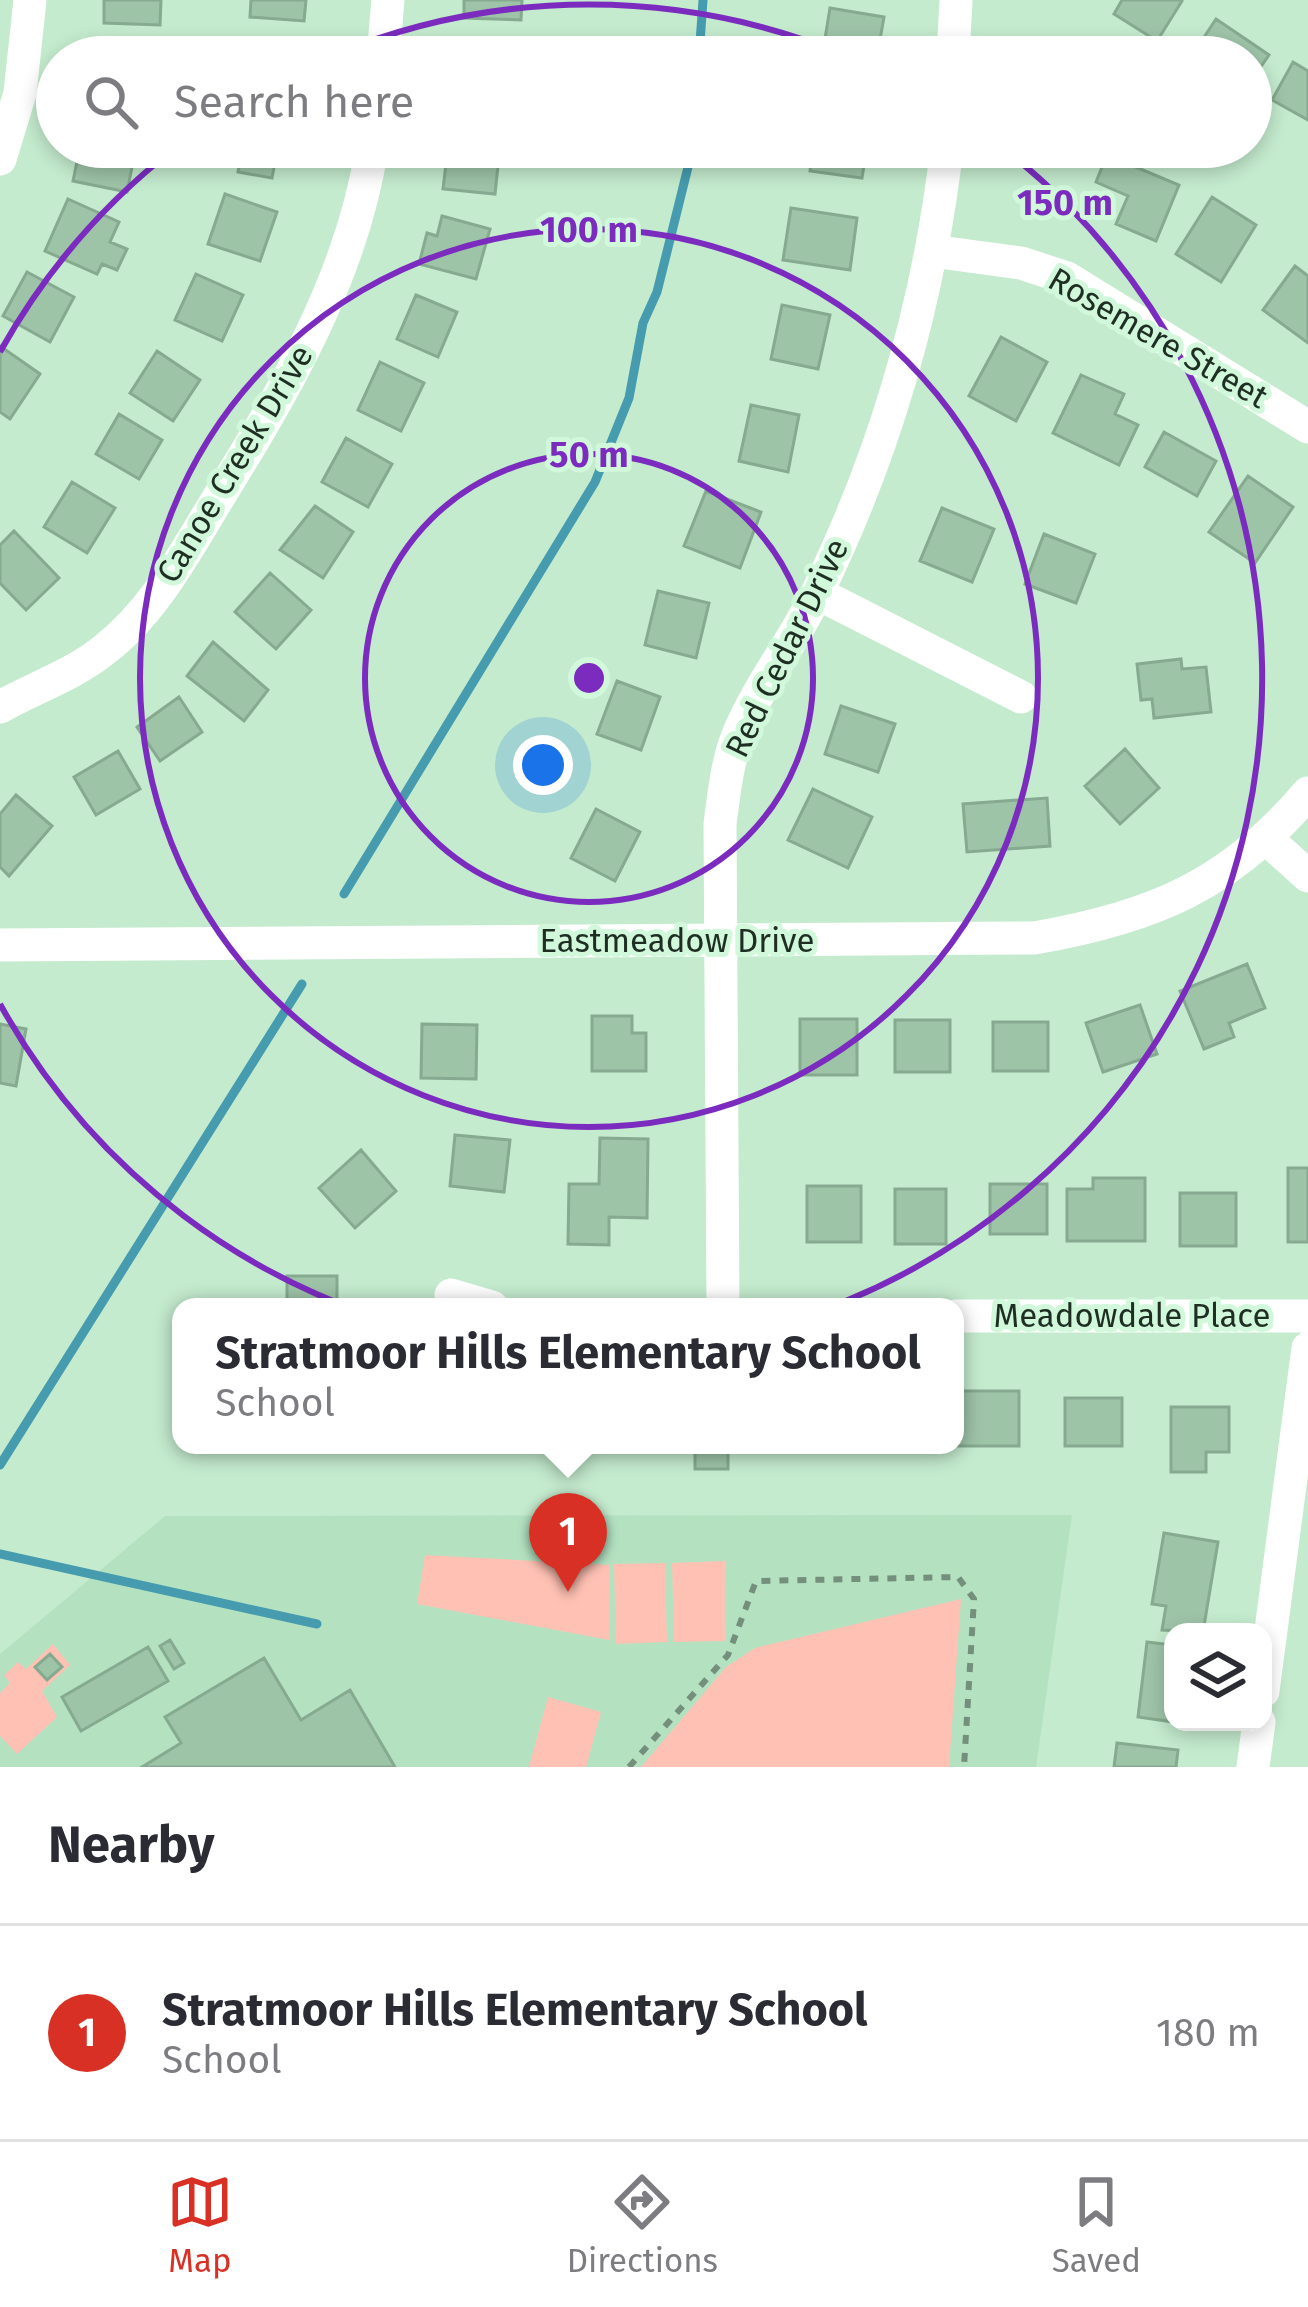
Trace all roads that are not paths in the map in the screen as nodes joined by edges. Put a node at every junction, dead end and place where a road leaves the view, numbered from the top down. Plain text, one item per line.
1 (30, 0) edge
2 (388, 0) edge
3 (956, 0) edge
4 (384, 36) edge
5 (954, 36) edge
6 (0, 159) edge
7 (367, 168) edge
8 (944, 168) edge
9 (932, 251) junction
10 (1308, 427) edge
11 (817, 593) junction
12 (1021, 697) dead end
13 (0, 707) edge
14 (1308, 793) edge
15 (1268, 841) junction
16 (1308, 876) edge
17 (722, 942) junction
18 (0, 945) edge
19 (451, 1295) dead end
20 (461, 1298) edge
21 (723, 1298) edge
22 (964, 1316) edge
23 (1308, 1316) edge
24 (1308, 1348) edge
25 (1272, 1623) edge
26 (1258, 1731) edge
27 (1253, 1767) edge

1 - 6 street
2 - 4 street
3 - 5 street
7 - 13 street, Canoe Creek Drive
8 - 9 street, Red Cedar Drive
9 - 10 street, Rosemere Street
9 - 11 street, Red Cedar Drive
11 - 12 street
11 - 17 street, Red Cedar Drive
14 - 15 street, Eastmeadow Drive
15 - 16 street
15 - 17 street, Eastmeadow Drive
17 - 18 street, Eastmeadow Drive
17 - 21 street, Red Cedar Drive
19 - 20 street
22 - 23 street, Meadowdale Place
24 - 25 street
26 - 27 street

